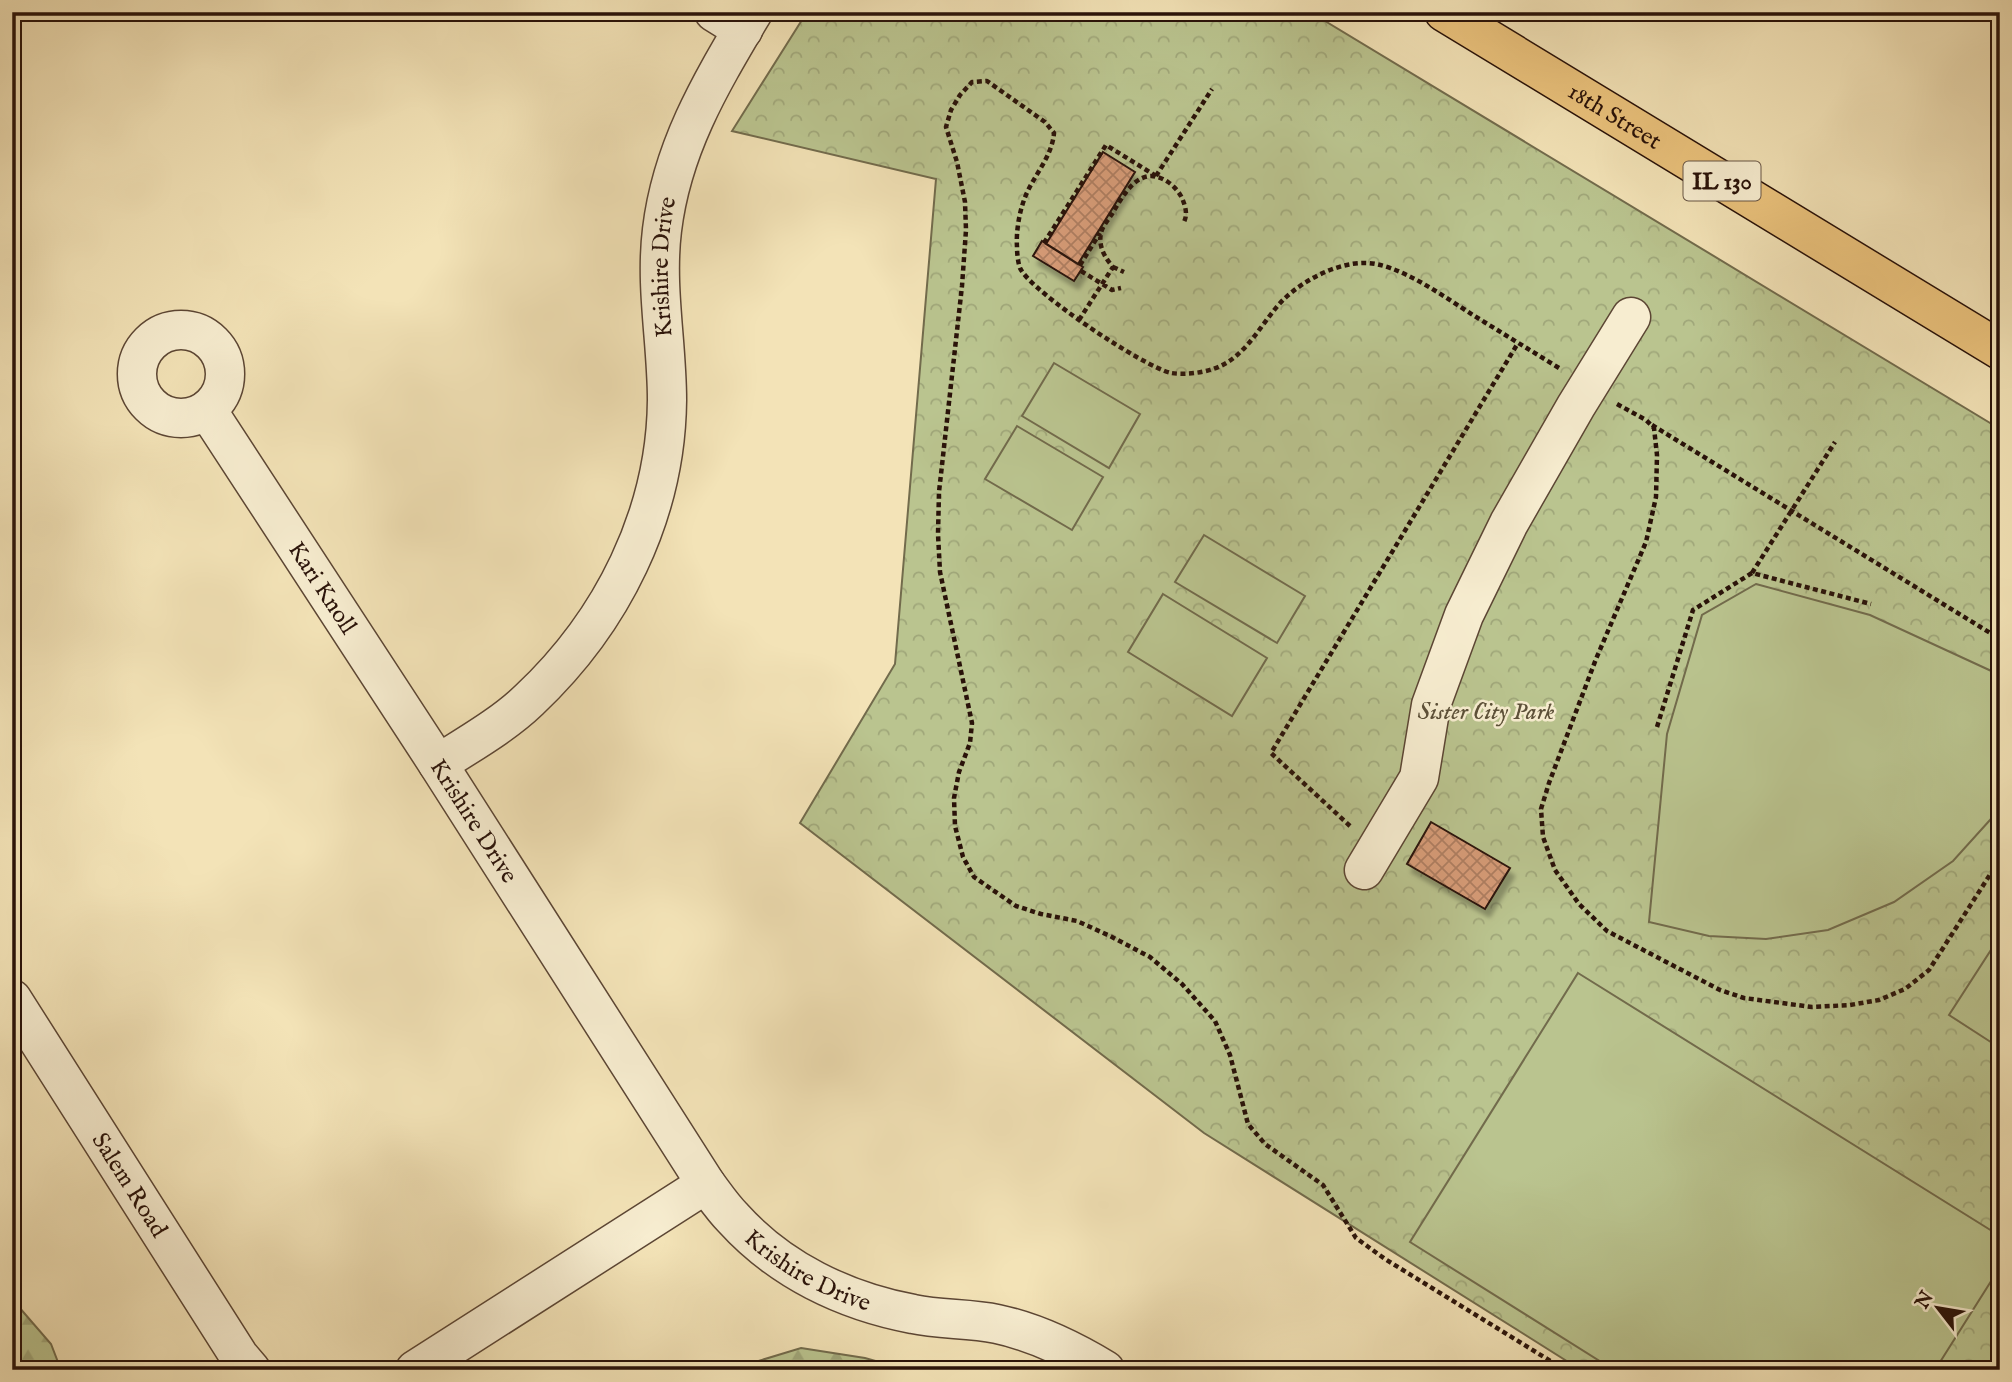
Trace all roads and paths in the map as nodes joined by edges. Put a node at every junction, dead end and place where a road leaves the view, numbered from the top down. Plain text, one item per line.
1 (1444, 12) edge
2 (737, 18) edge
3 (1212, 89) dead end
4 (1156, 176) junction
5 (1183, 224) dead end
6 (1101, 232) junction
7 (1044, 243) dead end
8 (1113, 267) junction
9 (1124, 272) dead end
10 (1102, 284) junction
11 (1121, 288) dead end
12 (1631, 317) dead end
13 (1079, 320) junction
14 (1518, 343) junction
15 (2000, 350) edge
16 (1588, 386) junction
17 (207, 410) dead end
18 (1646, 421) junction
19 (1835, 442) dead end
20 (1791, 511) junction
21 (1752, 573) junction
22 (1871, 604) dead end
23 (2000, 639) edge
24 (1657, 727) dead end
25 (439, 764) junction
26 (2000, 859) edge
27 (1370, 860) joint
28 (12, 999) edge
29 (706, 1184) junction
30 (251, 1370) edge
31 (415, 1370) edge
32 (1105, 1370) edge
33 (1565, 1370) edge

1 - 15 main road, 18th Street / IL 130
2 - 25 street, Krishire Drive
3 - 4 path
4 - 5 path
4 - 6 path
4 - 7 path
6 - 8 path
6 - 10 path
8 - 9 path
8 - 10 path
10 - 11 path
10 - 13 path
12 - 16 street
13 - 14 path
13 - 33 path
14 - 16 path
14 - 27 path
16 - 18 path
16 - 27 street
17 - 25 street, Kari Knoll
18 - 20 path
18 - 26 path
19 - 20 path
20 - 21 path
20 - 23 path
21 - 22 path
21 - 24 path
25 - 29 street, Krishire Drive
28 - 30 street, Salem Road
29 - 31 street
29 - 32 street, Krishire Drive

